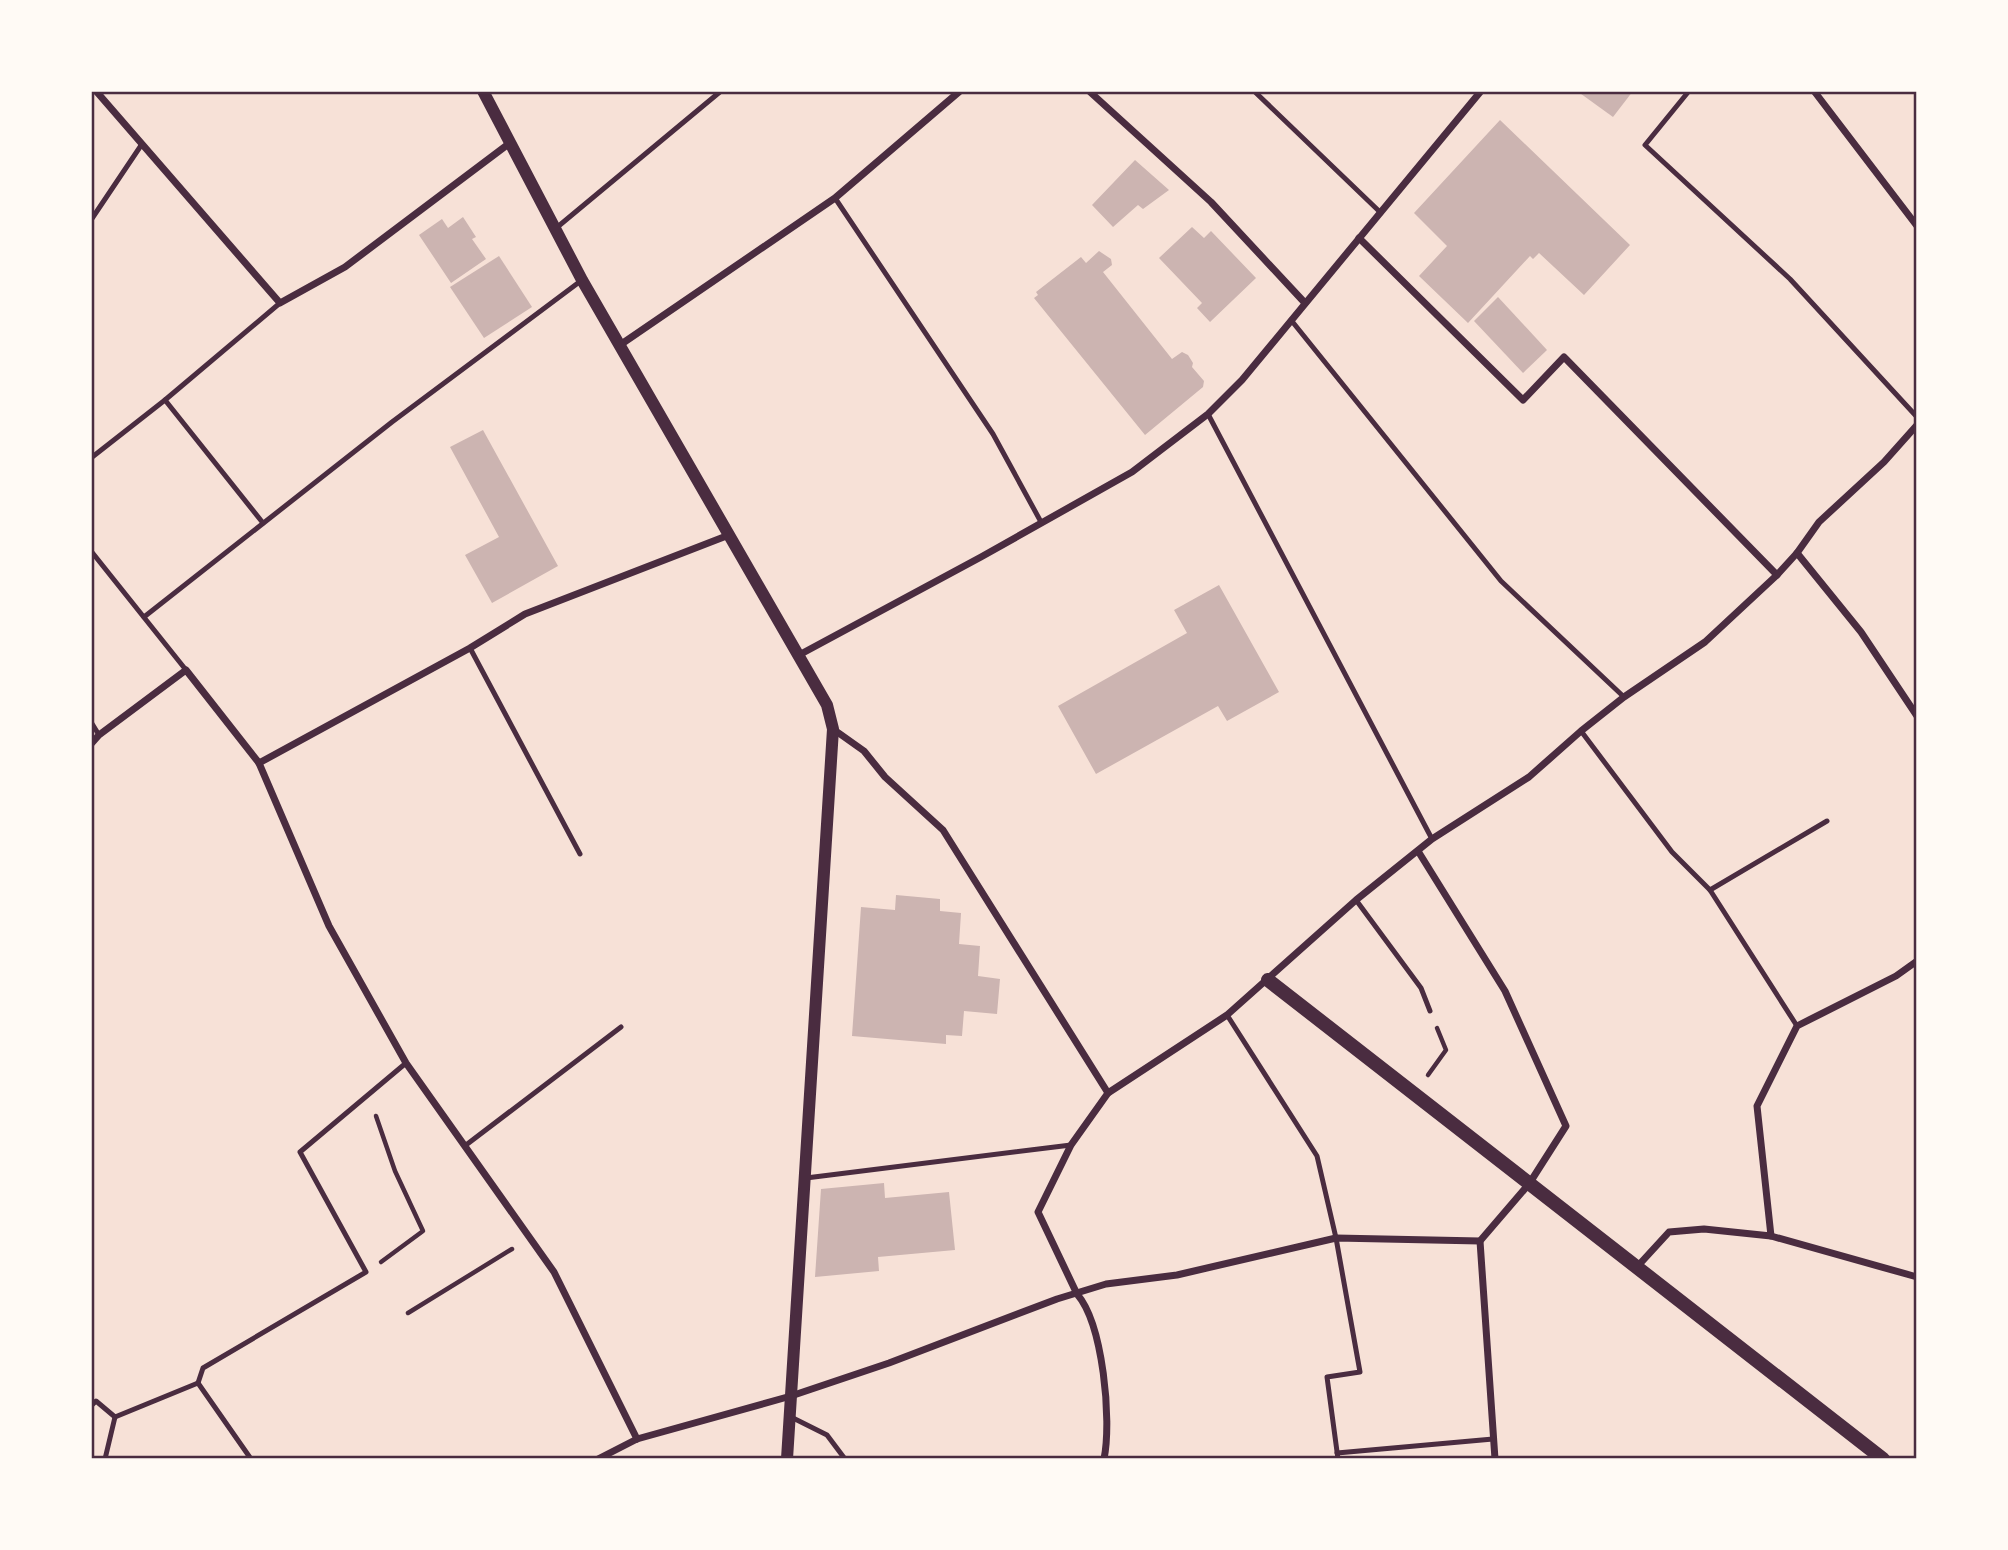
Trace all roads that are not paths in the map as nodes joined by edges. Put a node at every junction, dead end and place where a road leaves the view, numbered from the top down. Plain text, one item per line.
1 (96, 91) edge
2 (483, 91) edge
3 (721, 91) edge
4 (960, 91) edge
5 (1089, 91) edge
6 (1254, 91) edge
7 (1481, 91) edge
8 (1689, 91) edge
9 (1814, 91) edge
10 (511, 142) junction
11 (142, 144) junction
12 (835, 198) junction
13 (1381, 213) junction
14 (91, 220) edge
15 (1917, 226) edge
16 (555, 229) junction
17 (1359, 238) junction
18 (582, 280) junction
19 (280, 303) junction
20 (1305, 303) junction
21 (1291, 320) junction
22 (620, 345) junction
23 (165, 400) junction
24 (1208, 414) junction
25 (1917, 417) edge
26 (1917, 425) edge
27 (91, 458) edge
28 (1041, 522) junction
29 (263, 523) junction
30 (730, 534) junction
31 (91, 551) edge
32 (1797, 553) junction
33 (1777, 575) junction
34 (144, 617) junction
35 (470, 648) junction
36 (799, 655) junction
37 (186, 670) junction
38 (1624, 697) junction
39 (1917, 716) edge
40 (91, 722) edge
41 (833, 729) junction
42 (1581, 731) junction
43 (99, 735) junction
44 (91, 744) edge
45 (259, 763) junction
46 (1827, 821) dead end
47 (1432, 839) junction
48 (1418, 851) junction
49 (580, 854) dead end
50 (1710, 890) junction
51 (1356, 900) junction
52 (1917, 961) edge
53 (1268, 980) junction
54 (1430, 1011) road end
55 (1227, 1015) junction
56 (1797, 1026) junction
57 (621, 1027) dead end
58 (406, 1063) junction
59 (1108, 1093) junction
60 (466, 1145) junction
61 (1071, 1145) junction
62 (806, 1178) junction
63 (1529, 1184) junction
64 (1771, 1236) junction
65 (1336, 1238) junction
66 (1480, 1241) junction
67 (1636, 1268) junction
68 (1917, 1277) edge
69 (1077, 1294) junction
70 (198, 1382) junction
71 (791, 1396) junction
72 (93, 1401) edge
73 (789, 1416) junction
74 (115, 1417) junction
75 (637, 1439) junction
76 (1493, 1439) junction
77 (1337, 1456) edge
78 (105, 1459) edge
79 (251, 1459) edge
80 (598, 1459) edge
81 (787, 1459) edge
82 (845, 1459) edge
83 (1104, 1459) edge
84 (1495, 1459) edge
85 (1883, 1459) edge

1 - 11 street
2 - 10 street
3 - 16 lane
4 - 12 street
5 - 20 street
6 - 13 lane
7 - 13 street
8 - 25 lane
9 - 15 street
10 - 16 street
10 - 19 street
11 - 14 lane
11 - 19 street
12 - 22 street
12 - 28 lane
13 - 17 street
16 - 18 street
17 - 20 street
17 - 33 street
18 - 22 street
18 - 29 lane
19 - 23 lane
20 - 21 street
21 - 24 street
21 - 38 lane
22 - 30 street
23 - 27 lane
23 - 29 lane
24 - 28 street
24 - 47 lane
26 - 32 street
28 - 36 street
29 - 34 lane
30 - 35 street
30 - 36 street
31 - 34 lane
32 - 33 street
32 - 39 street
33 - 38 street
34 - 37 lane
35 - 45 street
35 - 49 lane
36 - 41 street
37 - 43 street
37 - 45 street
38 - 42 street
40 - 43 lane
41 - 59 street
41 - 62 street
42 - 47 street
42 - 50 lane
43 - 44 street
45 - 58 street
46 - 50 lane
47 - 48 street
48 - 51 street
48 - 63 street
50 - 56 lane
51 - 53 street
51 - 54 lane
52 - 56 street
53 - 55 street
53 - 63 main road
55 - 59 street
55 - 65 lane
56 - 64 street
57 - 60 lane
58 - 60 street
58 - 70 lane
59 - 61 street
60 - 75 street
61 - 62 lane
61 - 69 street
62 - 71 street
63 - 66 street
63 - 67 main road
64 - 67 street
64 - 68 street
65 - 66 street
65 - 69 street
65 - 77 lane
66 - 76 street
67 - 85 main road
69 - 71 street
69 - 83 street
70 - 74 lane
70 - 79 lane
71 - 73 street
71 - 75 street
72 - 74 lane
73 - 81 street
73 - 82 lane
74 - 78 lane
75 - 80 street
76 - 77 lane
76 - 84 street

